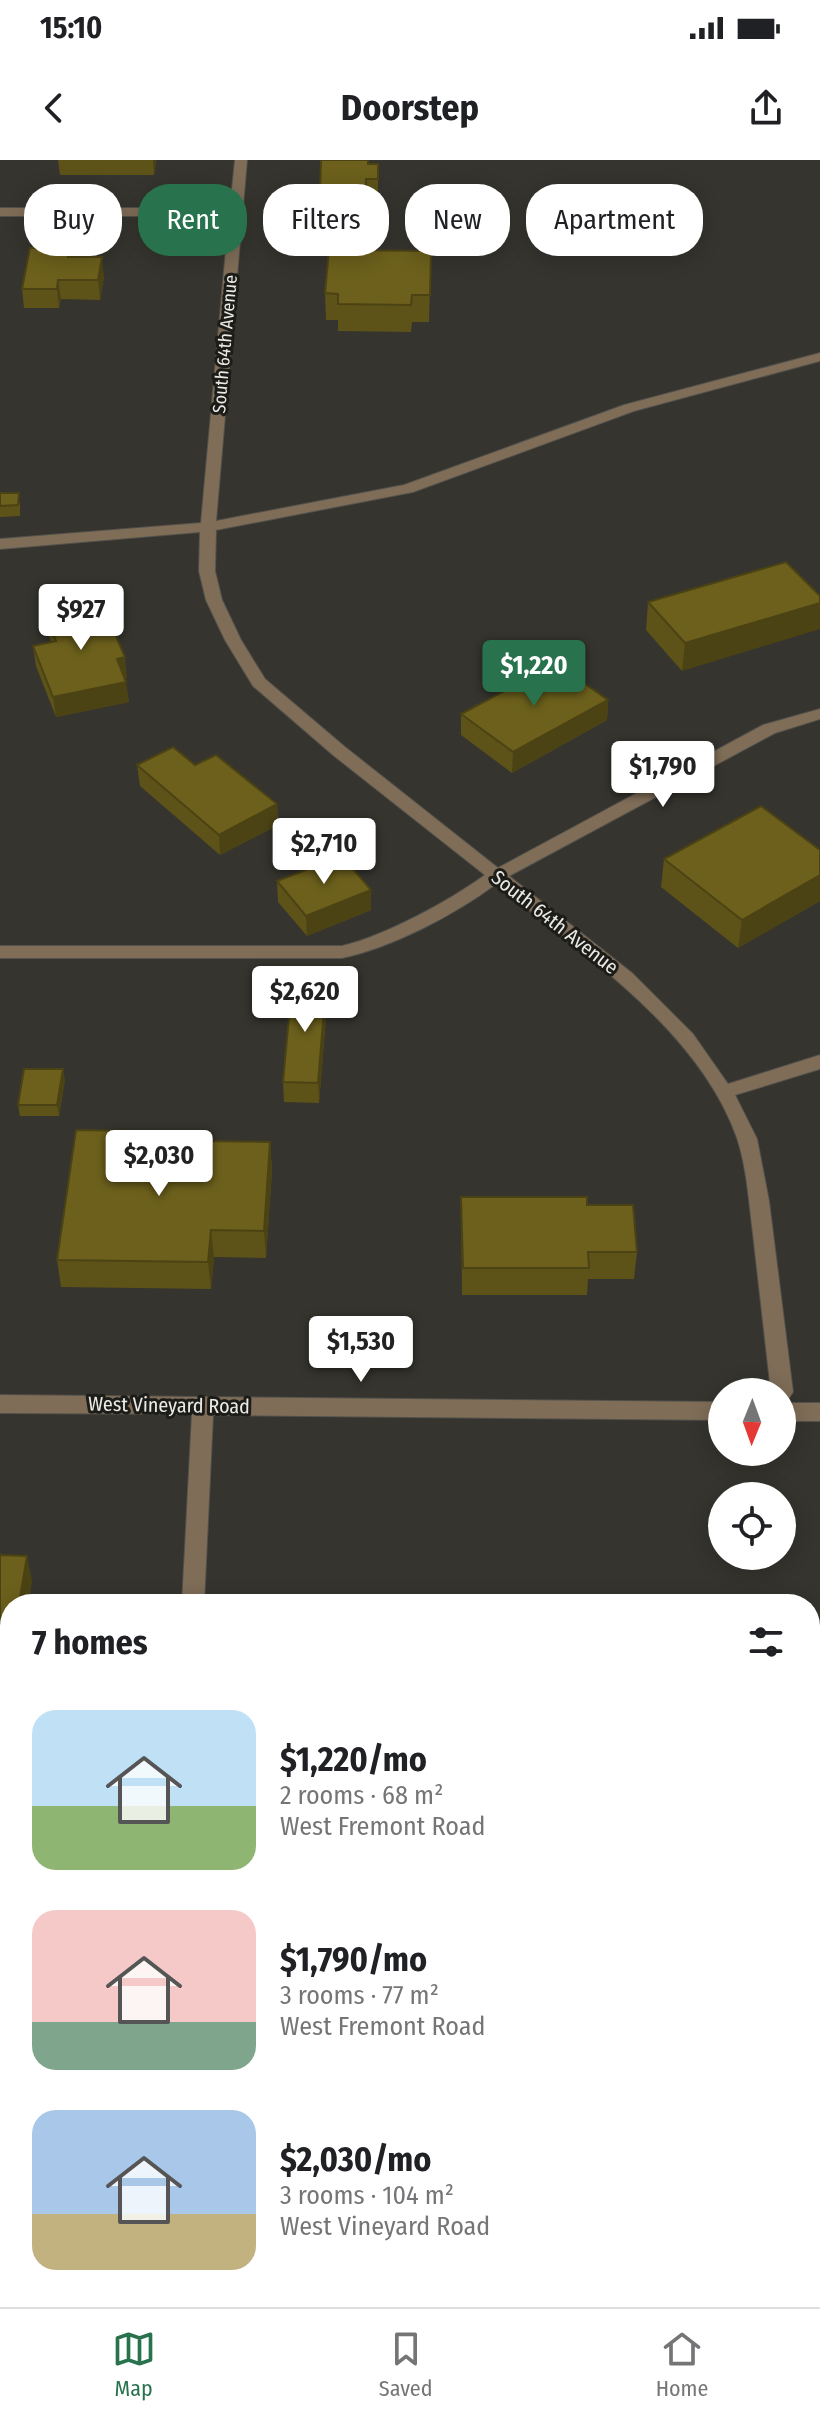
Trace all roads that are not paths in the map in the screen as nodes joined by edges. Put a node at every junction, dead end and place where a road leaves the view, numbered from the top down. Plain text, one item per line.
1 (241, 160) edge
2 (239, 184) edge
3 (0, 212) edge
4 (138, 212) edge
5 (233, 256) edge
6 (820, 357) edge
7 (208, 527) junction
8 (0, 544) edge
9 (820, 714) edge
10 (496, 876) junction
11 (0, 952) edge
12 (820, 1062) edge
13 (724, 1092) junction
14 (780, 1378) edge
15 (0, 1404) edge
16 (203, 1405) junction
17 (796, 1406) edge
18 (708, 1411) edge
19 (820, 1412) edge
20 (194, 1594) edge

1 - 2 street, South 64th Avenue
3 - 4 street
5 - 7 street, South 64th Avenue
6 - 7 street
7 - 8 street
7 - 10 street, South 64th Avenue
9 - 10 street
10 - 11 street
10 - 13 street, South 64th Avenue
12 - 13 street
13 - 14 street, South 64th Avenue
15 - 16 street, West Vineyard Road
16 - 18 street, West Vineyard Road
16 - 20 street
17 - 19 street

